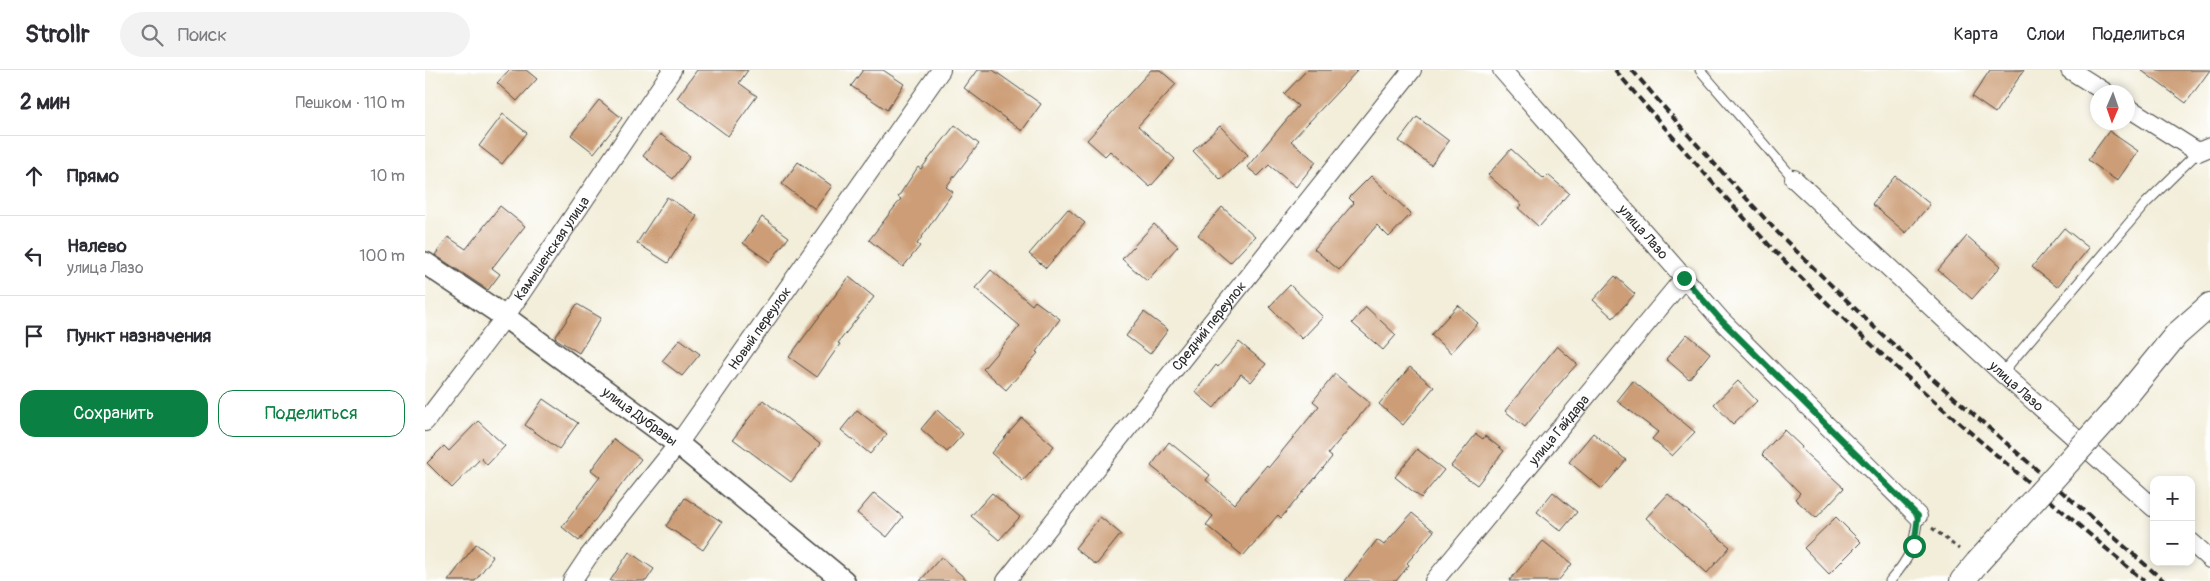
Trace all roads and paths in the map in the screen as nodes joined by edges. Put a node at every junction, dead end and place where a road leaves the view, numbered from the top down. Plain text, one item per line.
1 (672, 70) edge
2 (941, 70) edge
3 (1412, 70) edge
4 (1502, 70) edge
5 (1700, 70) edge
6 (2070, 70) edge
7 (2094, 85) edge
8 (2135, 111) edge
9 (2204, 149) edge
10 (1794, 179) joint
11 (425, 263) edge
12 (1684, 278) junction
13 (2210, 304) edge
14 (505, 317) junction
15 (2001, 373) junction
16 (425, 422) edge
17 (678, 444) junction
18 (2150, 504) edge
19 (1918, 516) junction
20 (1953, 546) dead end
21 (2195, 546) edge
22 (2210, 559) edge
23 (572, 581) edge
24 (844, 581) edge
25 (1006, 581) edge
26 (1434, 581) edge
27 (1890, 581) edge
28 (1962, 581) edge

1 - 14 street, Камышенская улица
2 - 17 street, Новый переулок
3 - 25 street, Средний переулок
4 - 12 street, улица Лазо
5 - 10 lane
6 - 7 street
8 - 9 street
9 - 15 lane
10 - 15 street, улица Лазо
11 - 14 street, улица Дубравы
12 - 19 street, улица Лазо
12 - 26 street, улица Гайдара
13 - 28 main road, bridge
14 - 16 street, Камышенская улица
14 - 17 street, улица Дубравы
15 - 18 street, улица Лазо
17 - 23 street, Новый переулок
17 - 24 street, улица Дубравы
19 - 20 path
19 - 27 lane
21 - 22 street

